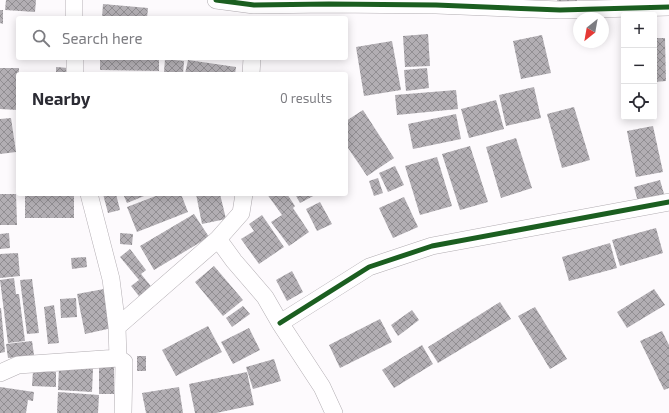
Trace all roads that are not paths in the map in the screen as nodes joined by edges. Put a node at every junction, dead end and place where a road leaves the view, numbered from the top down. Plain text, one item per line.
1 (74, 0) edge
2 (216, 0) edge
3 (669, 7) edge
4 (256, 12) edge
5 (74, 16) edge
6 (75, 60) edge
7 (252, 60) edge
8 (75, 72) edge
9 (251, 72) edge
10 (90, 196) edge
11 (244, 196) edge
12 (669, 202) edge
13 (218, 239) junction
14 (280, 323) junction
15 (117, 327) junction
16 (118, 358) junction
17 (0, 373) edge
18 (123, 413) edge
19 (334, 413) edge

1 - 5 street
2 - 4 street
3 - 4 street
6 - 8 street
7 - 9 street
10 - 15 street
11 - 13 street
12 - 14 street
13 - 14 street
13 - 15 street
14 - 19 street
15 - 16 street
16 - 17 street
16 - 18 street

